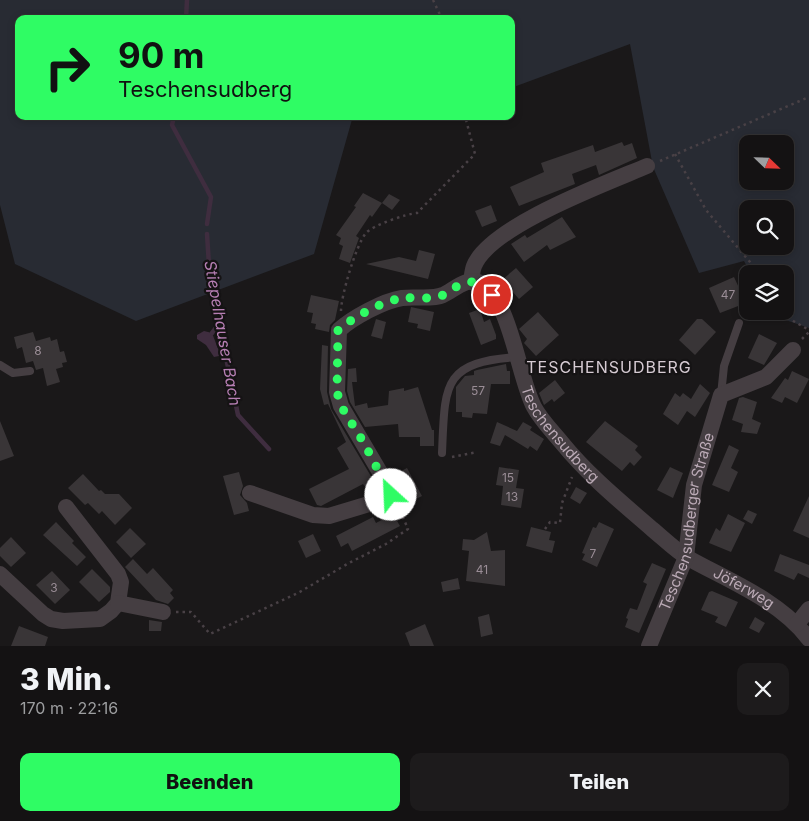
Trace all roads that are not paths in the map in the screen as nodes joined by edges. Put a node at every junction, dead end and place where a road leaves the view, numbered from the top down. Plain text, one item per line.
1 (648, 166) road end
2 (471, 282) junction
3 (739, 323) dead end
4 (793, 350) dead end
5 (518, 357) junction
6 (0, 365) edge
7 (30, 370) dead end
8 (721, 395) junction
9 (442, 453) road end
10 (250, 493) dead end
11 (66, 507) dead end
12 (686, 557) junction
13 (0, 574) edge
14 (118, 603) junction
15 (809, 610) edge
16 (162, 612) road end
17 (797, 624) junction
18 (809, 639) edge
19 (648, 646) edge

1 - 2 street
2 - 5 street, Teschensudberg
2 - 10 street
3 - 8 lane, Teschensudberger Straße
4 - 8 street
5 - 9 lane
5 - 12 street, Teschensudberg
6 - 7 lane
8 - 12 street, Teschensudberger Straße
11 - 14 street
12 - 17 street, Jöferweg
12 - 19 street, Teschensudberger Straße
13 - 14 street
14 - 16 street
15 - 17 street
17 - 18 street, Jöferweg

